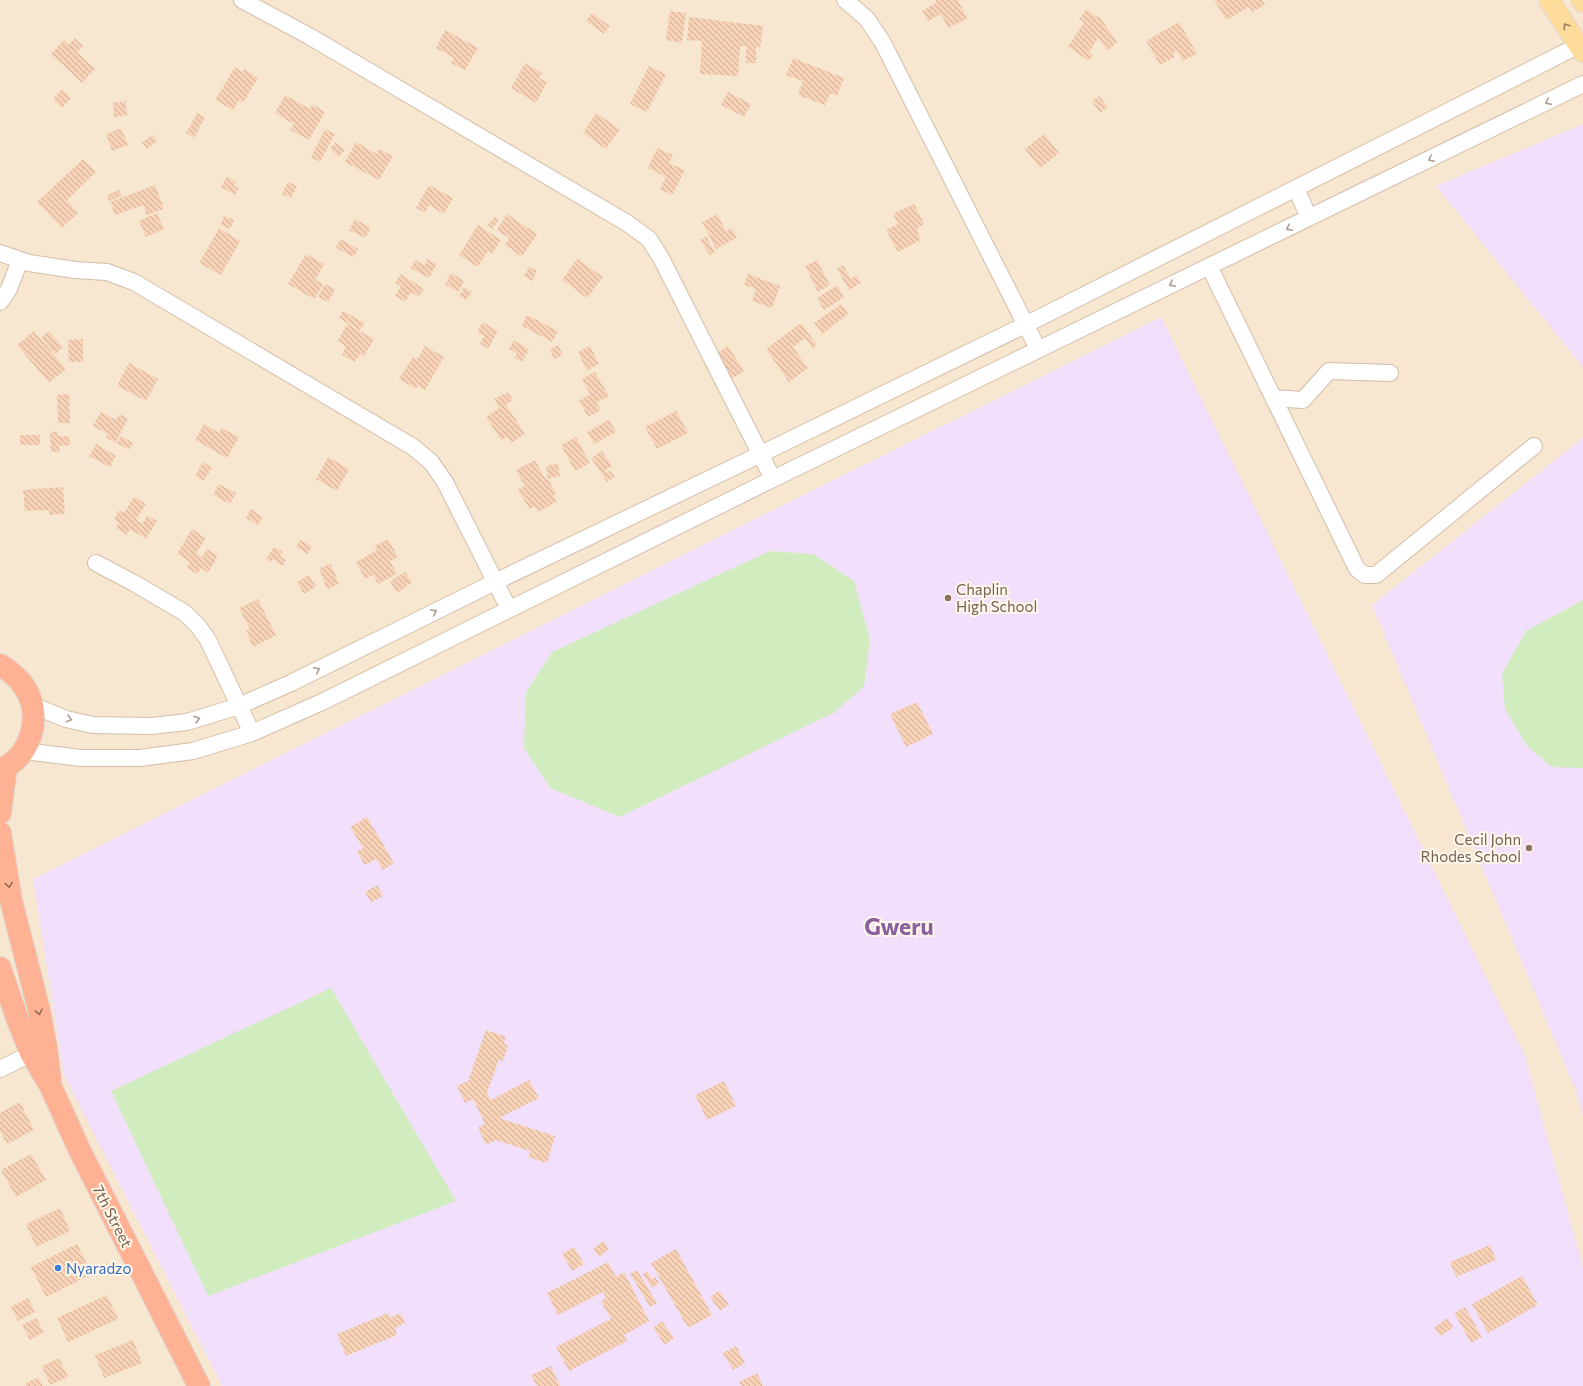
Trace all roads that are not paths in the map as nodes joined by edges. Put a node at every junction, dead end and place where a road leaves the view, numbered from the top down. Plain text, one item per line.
1 (242, 0) edge
2 (845, 0) edge
3 (1548, 0) edge
4 (1582, 48) edge
5 (1583, 84) edge
6 (1296, 188) junction
7 (1309, 218) junction
8 (0, 253) edge
9 (20, 260) junction
10 (1209, 266) junction
11 (0, 302) edge
12 (1027, 324) junction
13 (1038, 349) junction
14 (1390, 373) dead end
15 (1272, 398) junction
16 (1534, 446) dead end
17 (761, 454) junction
18 (773, 479) junction
19 (96, 563) dead end
20 (495, 582) junction
21 (509, 608) junction
22 (0, 665) edge
23 (32, 705) junction
24 (239, 706) junction
25 (252, 733) junction
26 (24, 751) junction
27 (3, 769) edge
28 (0, 813) edge
29 (0, 833) edge
30 (0, 968) edge
31 (38, 1050) junction
32 (0, 1069) edge
33 (199, 1386) edge

1 - 17 street
2 - 12 street
4 -> 3 main road
4 - 6 street
5 -> 7 street
6 - 7 street
6 - 12 street
7 -> 10 street
8 - 9 street
9 - 11 street
9 - 20 street
10 -> 13 street
10 - 15 street
12 - 13 street
12 - 17 street
13 - 18 street
14 - 15 street
15 - 16 street
17 - 18 street
17 - 20 street
18 - 21 street
19 - 24 street
20 - 21 street
24 -> 20 street
21 - 25 street
22 - 23 highway
23 -> 24 street
23 - 26 highway
24 - 25 street
25 - 26 street
26 - 27 highway
27 - 28 highway
29 -> 31 highway, 7th Street
30 - 31 highway, 7th Street
31 - 32 street
31 - 33 highway, 7th Street

